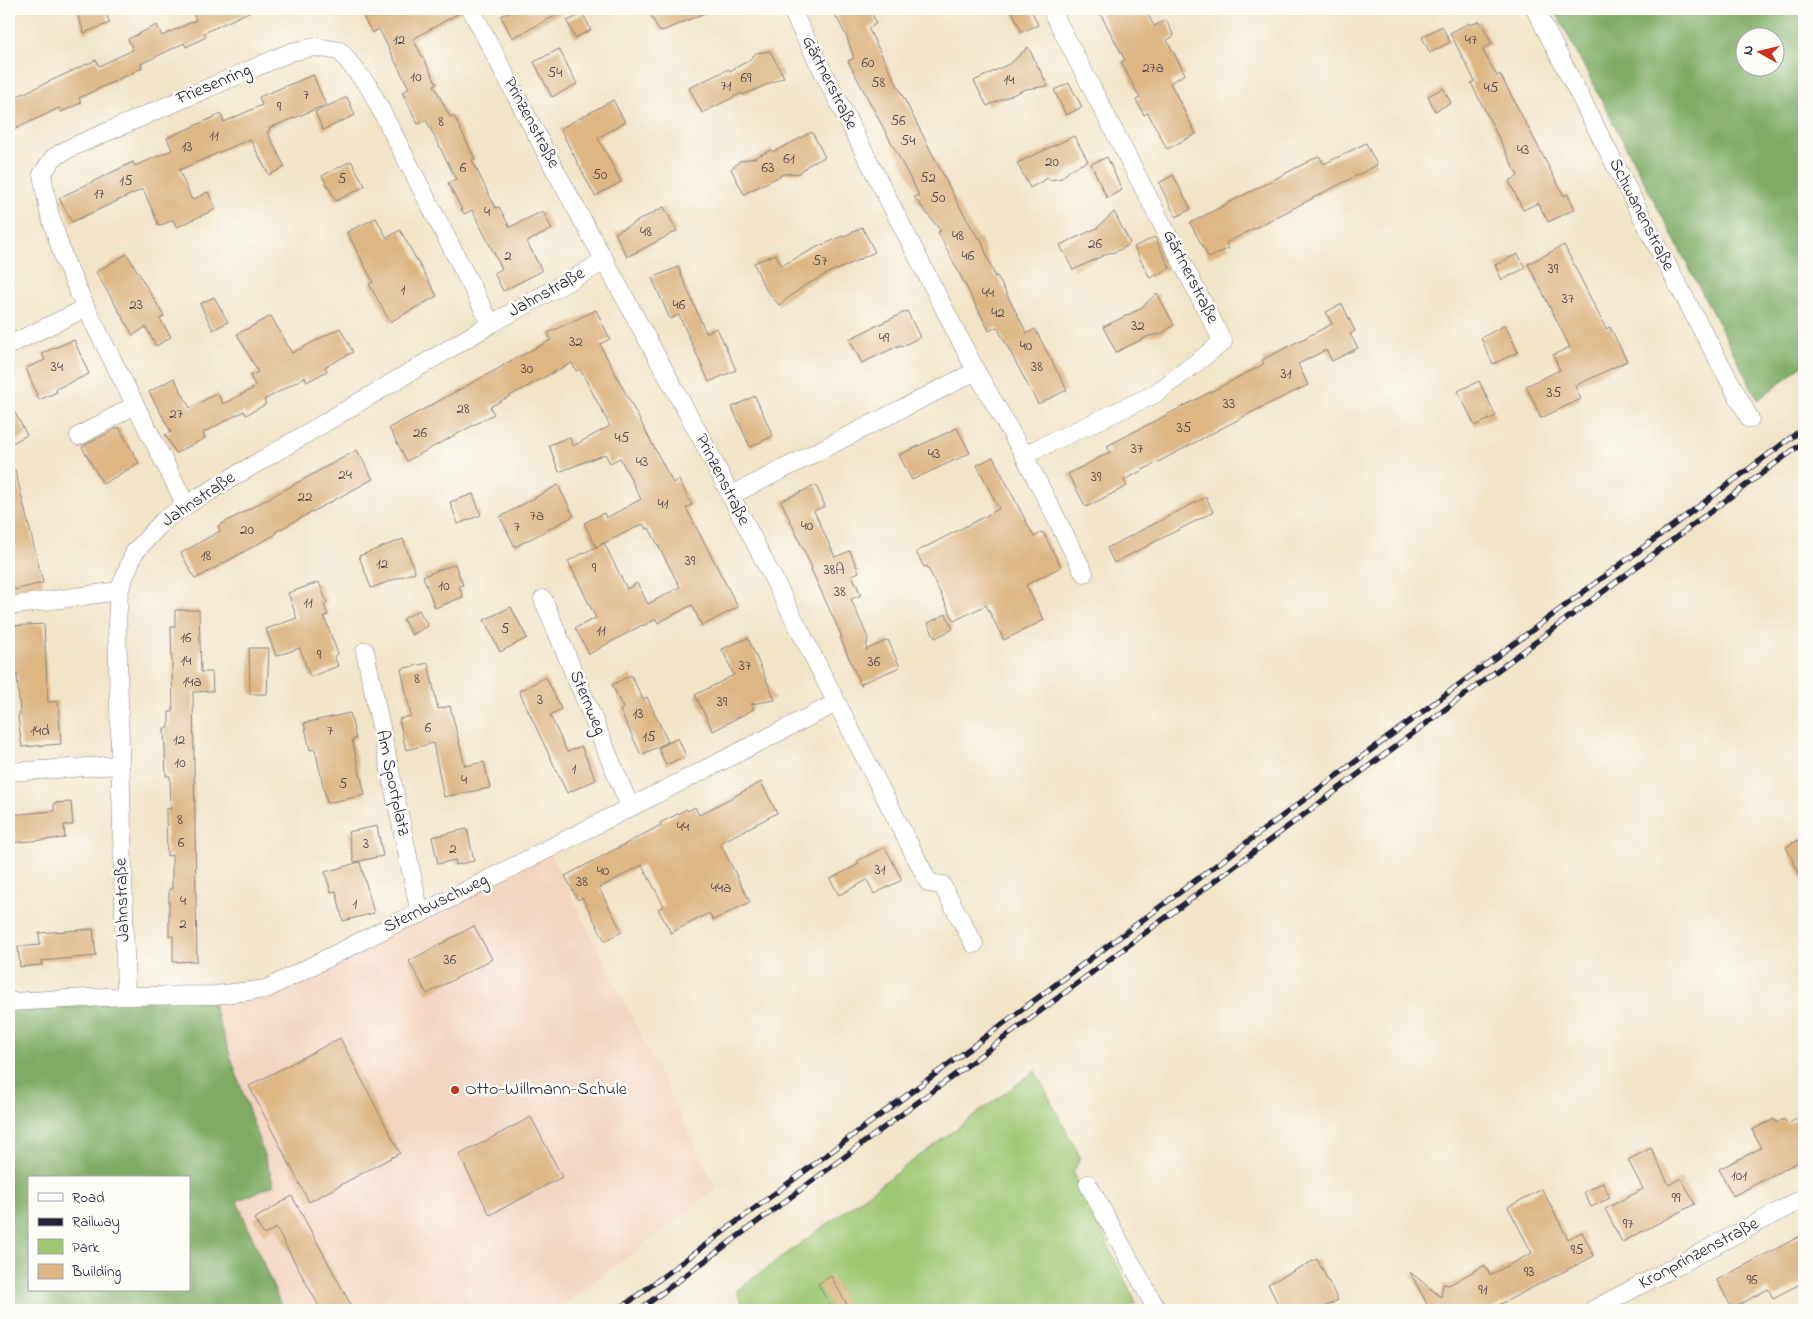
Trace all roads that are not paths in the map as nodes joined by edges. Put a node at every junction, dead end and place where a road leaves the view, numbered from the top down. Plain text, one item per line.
1 (471, 9) edge
2 (791, 9) edge
3 (1052, 9) edge
4 (1535, 9) edge
5 (604, 261) junction
6 (86, 308) junction
7 (491, 324) junction
8 (9, 345) edge
9 (976, 371) junction
10 (135, 405) junction
11 (1750, 419) dead end
12 (79, 436) dead end
13 (1024, 455) junction
14 (730, 496) junction
15 (186, 505) junction
16 (1084, 573) dead end
17 (119, 591) junction
18 (543, 599) dead end
19 (9, 606) edge
20 (365, 651) dead end
21 (836, 703) junction
22 (119, 765) junction
23 (9, 772) edge
24 (630, 807) junction
25 (420, 914) junction
26 (974, 944) dead end
27 (126, 996) junction
28 (9, 1002) edge
29 (1088, 1184) dead end
30 (1804, 1198) edge
31 (1157, 1310) edge
32 (1593, 1310) edge

1 - 5 street, Prinzenstraße
2 - 9 street, Gärtnerstraße
3 - 13 street, Gärtnerstraße
4 - 11 street, Schwanenstraße
5 - 7 street, Jahnstraße
5 - 14 street, Prinzenstraße
6 - 7 street, Friesenring
6 - 8 street
6 - 10 street, Friesenring
7 - 15 street, Jahnstraße
9 - 13 street, Gärtnerstraße
9 - 14 street
10 - 12 street
10 - 15 street, Friesenring
13 - 16 street, Gärtnerstraße
14 - 21 street, Prinzenstraße
15 - 17 street, Jahnstraße
17 - 19 street
17 - 22 street, Jahnstraße
18 - 24 street, Sternweg
20 - 25 street, Am Sportplatz
21 - 24 street, Sternbuschweg
21 - 26 street, Prinzenstraße
22 - 23 street
22 - 27 street, Jahnstraße
24 - 25 street, Sternbuschweg
25 - 27 street, Sternbuschweg
27 - 28 street, Sternbuschweg
29 - 31 street
30 - 32 street, Kronprinzenstraße

